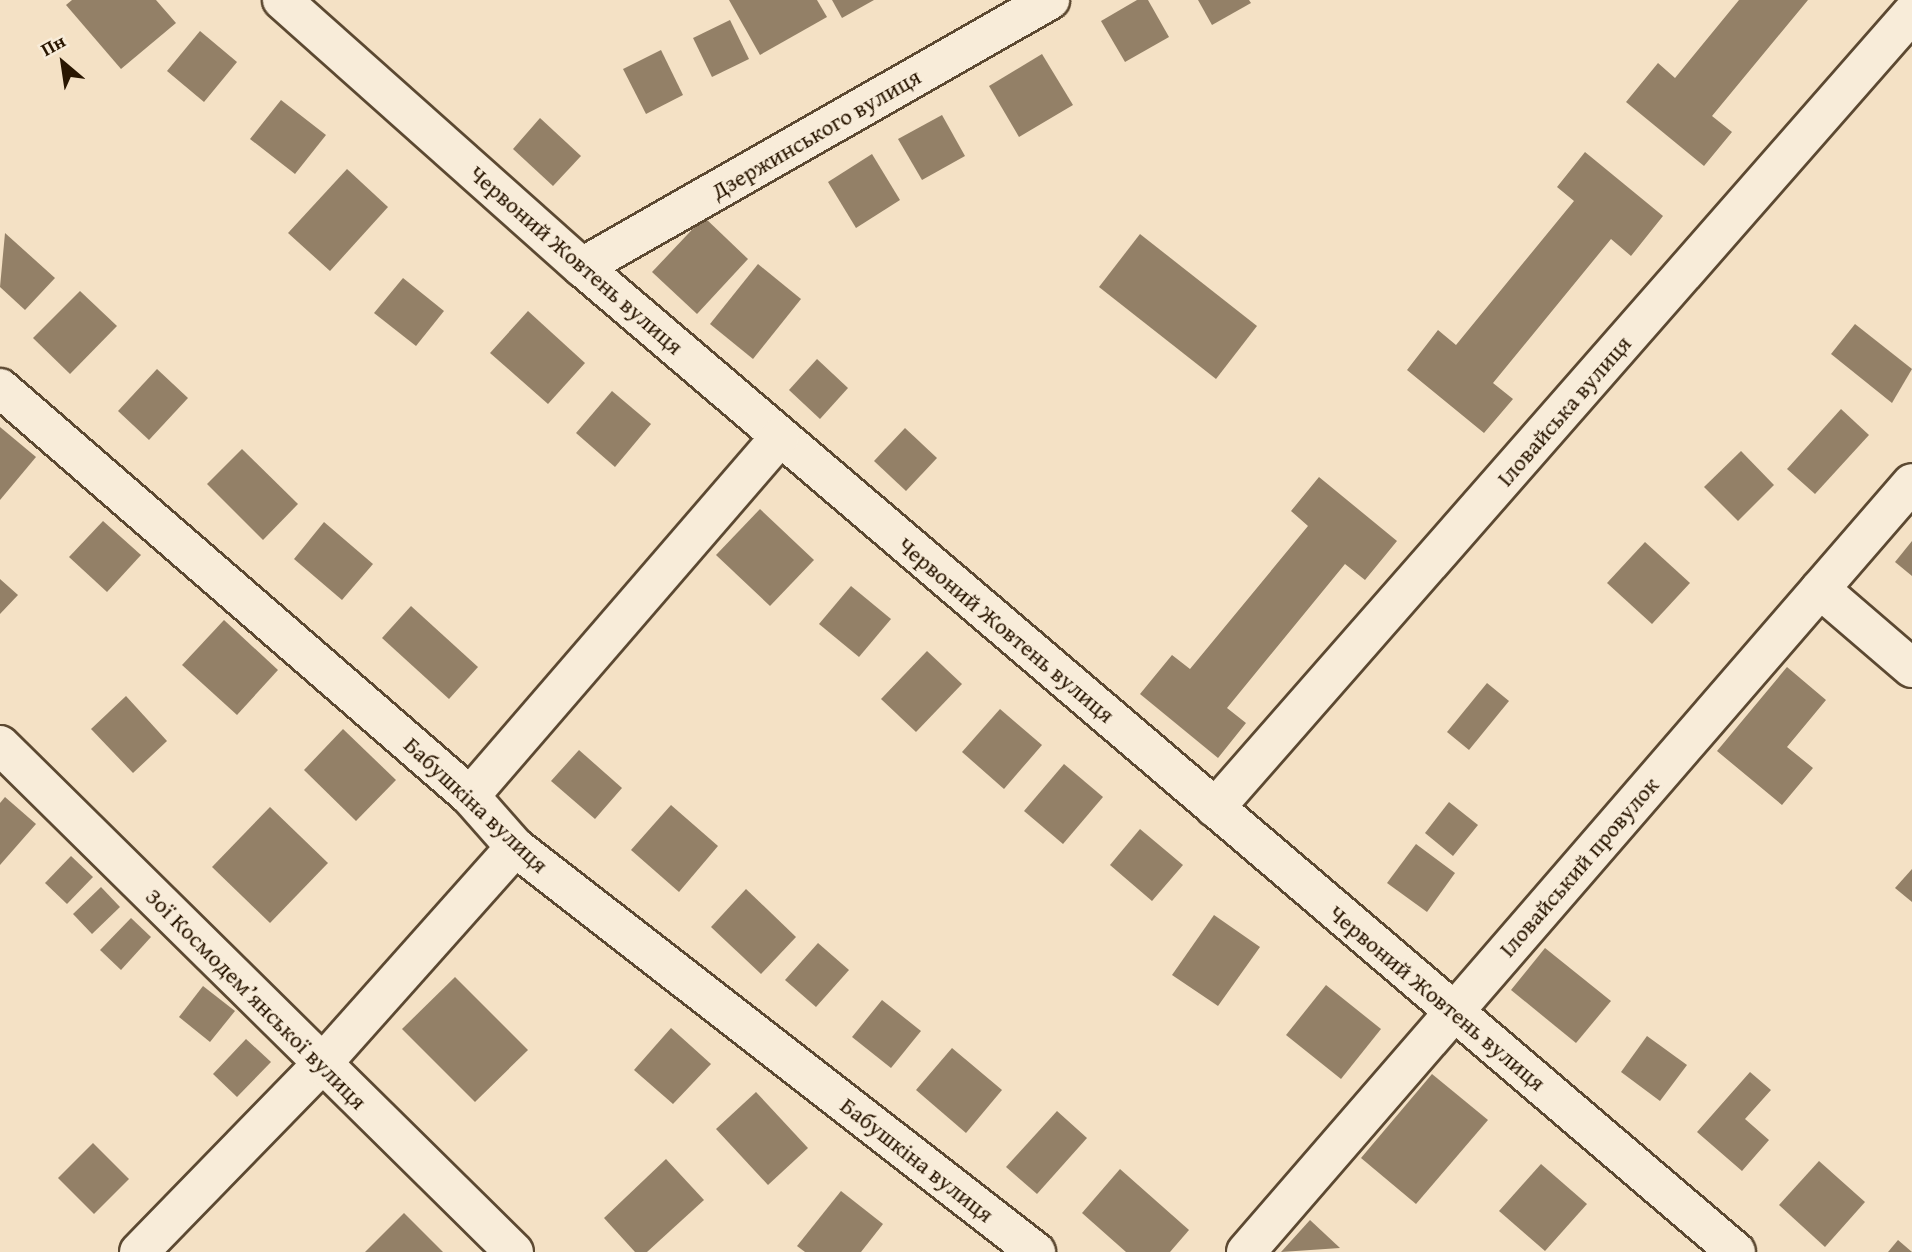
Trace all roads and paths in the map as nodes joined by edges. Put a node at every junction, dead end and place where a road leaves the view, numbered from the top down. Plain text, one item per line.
1 (282, 0) edge
2 (1050, 0) edge
3 (1912, 13) edge
4 (582, 267) junction
5 (0, 388) edge
6 (780, 437) junction
7 (1912, 483) edge
8 (1820, 589) junction
9 (1912, 668) edge
10 (0, 745) edge
11 (470, 796) junction
12 (1215, 808) junction
13 (515, 848) junction
14 (1454, 1012) junction
15 (321, 1065) junction
16 (139, 1252) edge
17 (514, 1252) edge
18 (1036, 1252) edge
19 (1246, 1252) edge
20 (1736, 1252) edge

1 - 4 street, Червоний Жовтень вулиця
2 - 4 street, Дзержинського вулиця
3 - 12 street, Іловайська вулиця
4 - 6 street, Червоний Жовтень вулиця
5 - 11 street, Бабушкіна вулиця
6 - 11 street
6 - 12 street, Червоний Жовтень вулиця
7 - 8 street, Іловайський провулок
8 - 9 street
8 - 14 street, Іловайський провулок
10 - 15 street, Зої Космодем’янської вулиця
11 - 13 street, Бабушкіна вулиця
12 - 14 street, Червоний Жовтень вулиця
13 - 15 street
13 - 18 street, Бабушкіна вулиця
14 - 19 street, Іловайський провулок
14 - 20 street, Червоний Жовтень вулиця
15 - 16 street
15 - 17 street, Зої Космодем’янської вулиця

